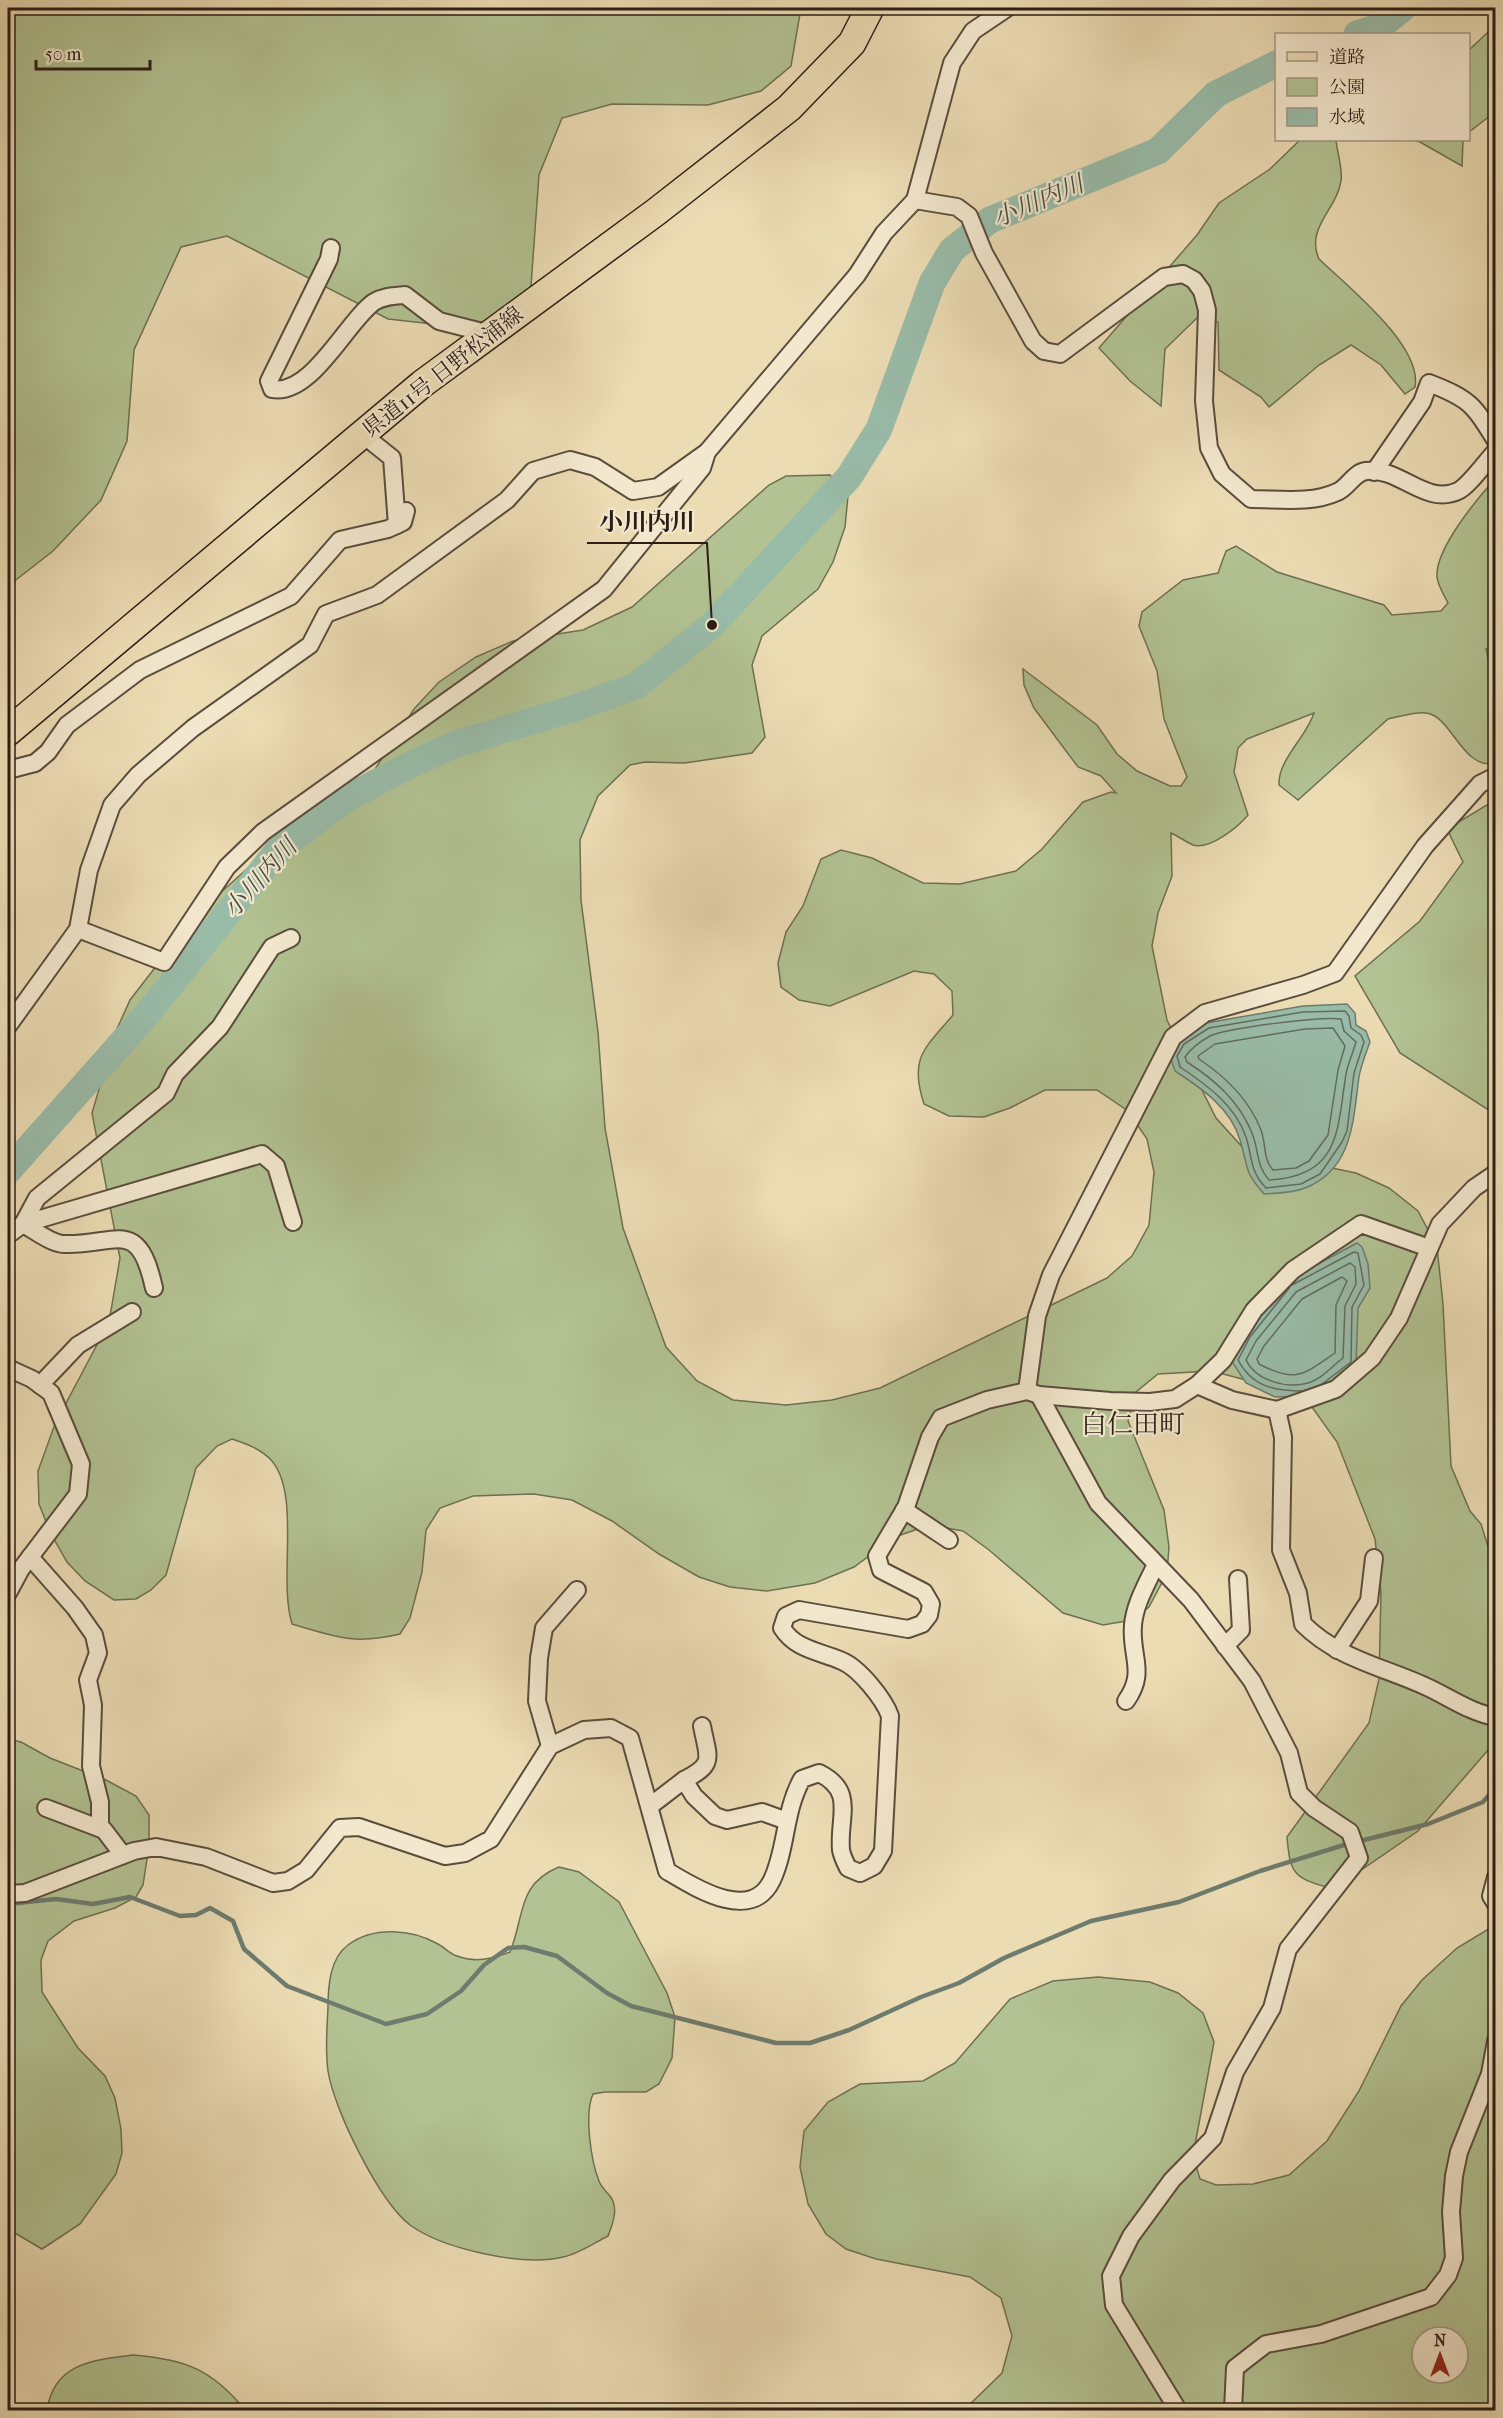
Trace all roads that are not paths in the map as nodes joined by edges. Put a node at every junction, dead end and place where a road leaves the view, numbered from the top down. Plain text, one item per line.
1 (870, 8) edge
2 (1007, 8) edge
3 (915, 200) junction
4 (330, 248) dead end
5 (490, 334) junction
6 (362, 434) junction
7 (1496, 441) edge
8 (1496, 450) edge
9 (707, 452) junction
10 (1374, 472) junction
11 (8, 732) edge
12 (8, 770) edge
13 (1496, 776) edge
14 (78, 929) junction
15 (291, 938) dead end
16 (8, 1026) edge
17 (1496, 1173) edge
18 (293, 1222) dead end
19 (23, 1224) junction
20 (8, 1235) edge
21 (1429, 1248) junction
22 (154, 1288) dead end
23 (132, 1312) dead end
24 (8, 1368) edge
25 (40, 1385) junction
26 (1197, 1385) junction
27 (1033, 1393) junction
28 (1277, 1410) junction
29 (904, 1510) junction
30 (949, 1540) dead end
31 (30, 1557) junction
32 (1374, 1558) dead end
33 (1156, 1564) junction
34 (1238, 1579) dead end
35 (577, 1590) dead end
36 (8, 1593) edge
37 (1225, 1646) junction
38 (1337, 1650) junction
39 (1126, 1701) dead end
40 (1496, 1717) edge
41 (702, 1726) dead end
42 (550, 1746) junction
43 (684, 1780) junction
44 (650, 1806) junction
45 (46, 1808) dead end
46 (787, 1821) junction
47 (100, 1828) junction
48 (123, 1855) junction
49 (1496, 1877) edge
50 (8, 1894) edge
51 (1496, 1904) edge
52 (1496, 2041) edge
53 (1178, 2410) edge
54 (1233, 2410) edge

1 - 5 main road, 県道11号 日野松浦線
2 - 3 street
3 - 9 street
3 - 10 street
4 - 5 street
5 - 6 main road, 県道11号 日野松浦線
6 - 11 main road, 県道11号 日野松浦線
6 - 12 street
7 - 10 street
8 - 10 street
9 - 14 street
9 - 14 street
13 - 27 street
14 - 16 street
15 - 19 street
17 - 21 street
18 - 19 street
19 - 20 street
19 - 22 street
21 - 26 street
21 - 28 street
23 - 25 street
24 - 25 street
25 - 31 street
26 - 27 street
26 - 28 street
27 - 29 street
27 - 33 street
28 - 38 street
29 - 30 street
29 - 46 street
31 - 36 street
31 - 47 street
32 - 38 street
33 - 37 street
33 - 39 street
34 - 37 street
35 - 42 street
37 - 53 street
38 - 40 street
41 - 43 street
42 - 44 street
42 - 48 street
43 - 44 street
43 - 46 street
44 - 46 street
45 - 47 street
47 - 48 street
48 - 50 street
49 - 51 street
52 - 54 street

